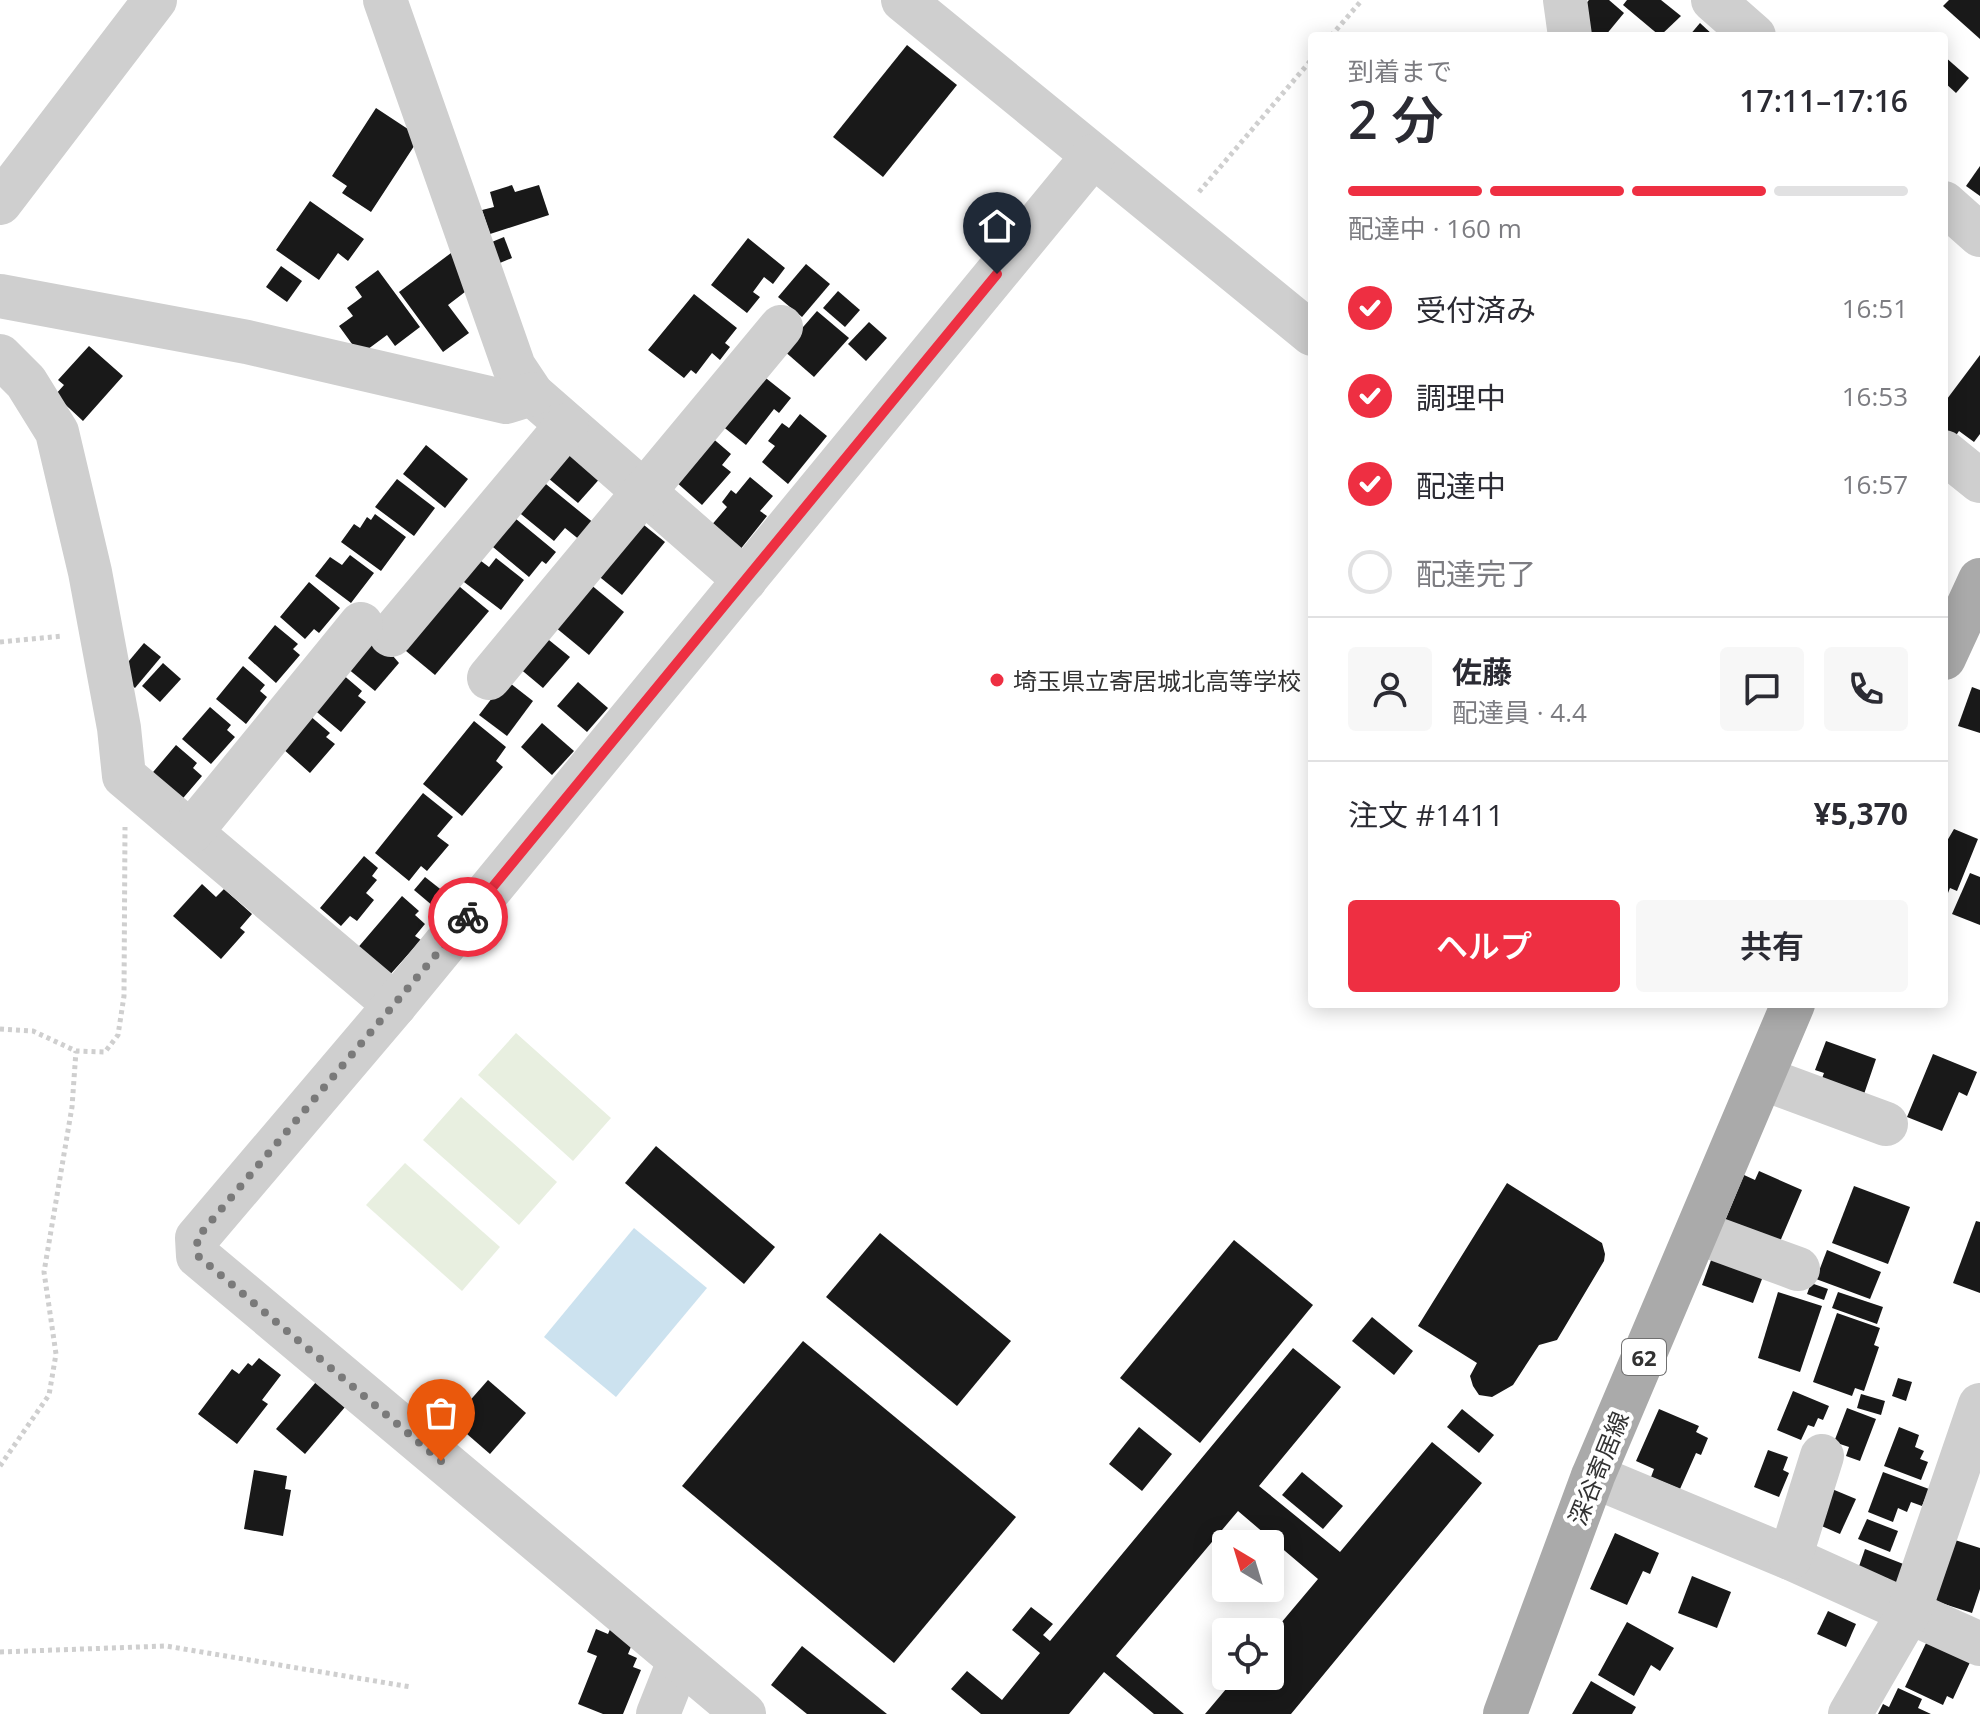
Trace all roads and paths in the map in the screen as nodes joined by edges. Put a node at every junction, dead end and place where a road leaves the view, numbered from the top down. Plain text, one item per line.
1 (155, 0) edge
2 (385, 0) edge
3 (903, 0) edge
4 (1362, 0) edge
5 (1565, 0) edge
6 (1713, 0) edge
7 (1334, 32) edge
8 (1569, 32) edge
9 (1749, 32) edge
10 (1308, 64) edge
11 (1093, 156) junction
12 (0, 203) edge
13 (1948, 207) edge
14 (1174, 221) junction
15 (1980, 235) edge
16 (0, 296) edge
17 (781, 327) dead end
18 (1308, 331) edge
19 (0, 356) edge
20 (532, 394) junction
21 (567, 425) junction
22 (1948, 455) edge
23 (1980, 481) edge
24 (646, 494) junction
25 (745, 580) junction
26 (1980, 580) edge
27 (100, 637) junction
28 (0, 642) edge
29 (1948, 649) edge
30 (489, 678) dead end
31 (124, 776) junction
32 (191, 832) junction
33 (395, 1005) junction
34 (1791, 1008) edge
35 (0, 1029) edge
36 (76, 1051) junction
37 (1762, 1078) junction
38 (1886, 1124) dead end
39 (1697, 1232) junction
40 (1798, 1269) dead end
41 (1980, 1405) edge
42 (1822, 1456) dead end
43 (0, 1466) edge
44 (1593, 1476) junction
45 (1790, 1558) junction
46 (1909, 1612) junction
47 (1980, 1644) edge
48 (0, 1652) edge
49 (679, 1661) junction
50 (411, 1687) dead end
51 (658, 1714) edge
52 (744, 1714) edge
53 (1505, 1714) edge
54 (1850, 1714) edge

1 - 12 street
2 - 20 street
3 - 11 street
4 - 7 path
5 - 8 street
6 - 9 street
10 - 14 path
11 - 14 street
11 - 25 street
13 - 15 street
14 - 18 street
16 - 20 street
17 - 24 street
19 - 27 street
20 - 21 street
21 - 24 street
21 - 32 street
22 - 23 street
24 - 25 street
24 - 30 street
25 - 33 street
26 - 29 main road
27 - 28 path
27 - 31 street
31 - 32 street
31 - 36 path
32 - 33 street
33 - 49 street
34 - 37 main road, 深谷寄居線 / 62
35 - 36 path
36 - 43 path
37 - 38 street
37 - 39 main road, 深谷寄居線 / 62
39 - 40 street
39 - 44 main road, 深谷寄居線 / 62
41 - 46 street
42 - 45 street
44 - 45 street
44 - 53 main road, 深谷寄居線 / 62
45 - 46 street
46 - 47 street
46 - 54 street
48 - 50 path
49 - 51 street
49 - 52 street

